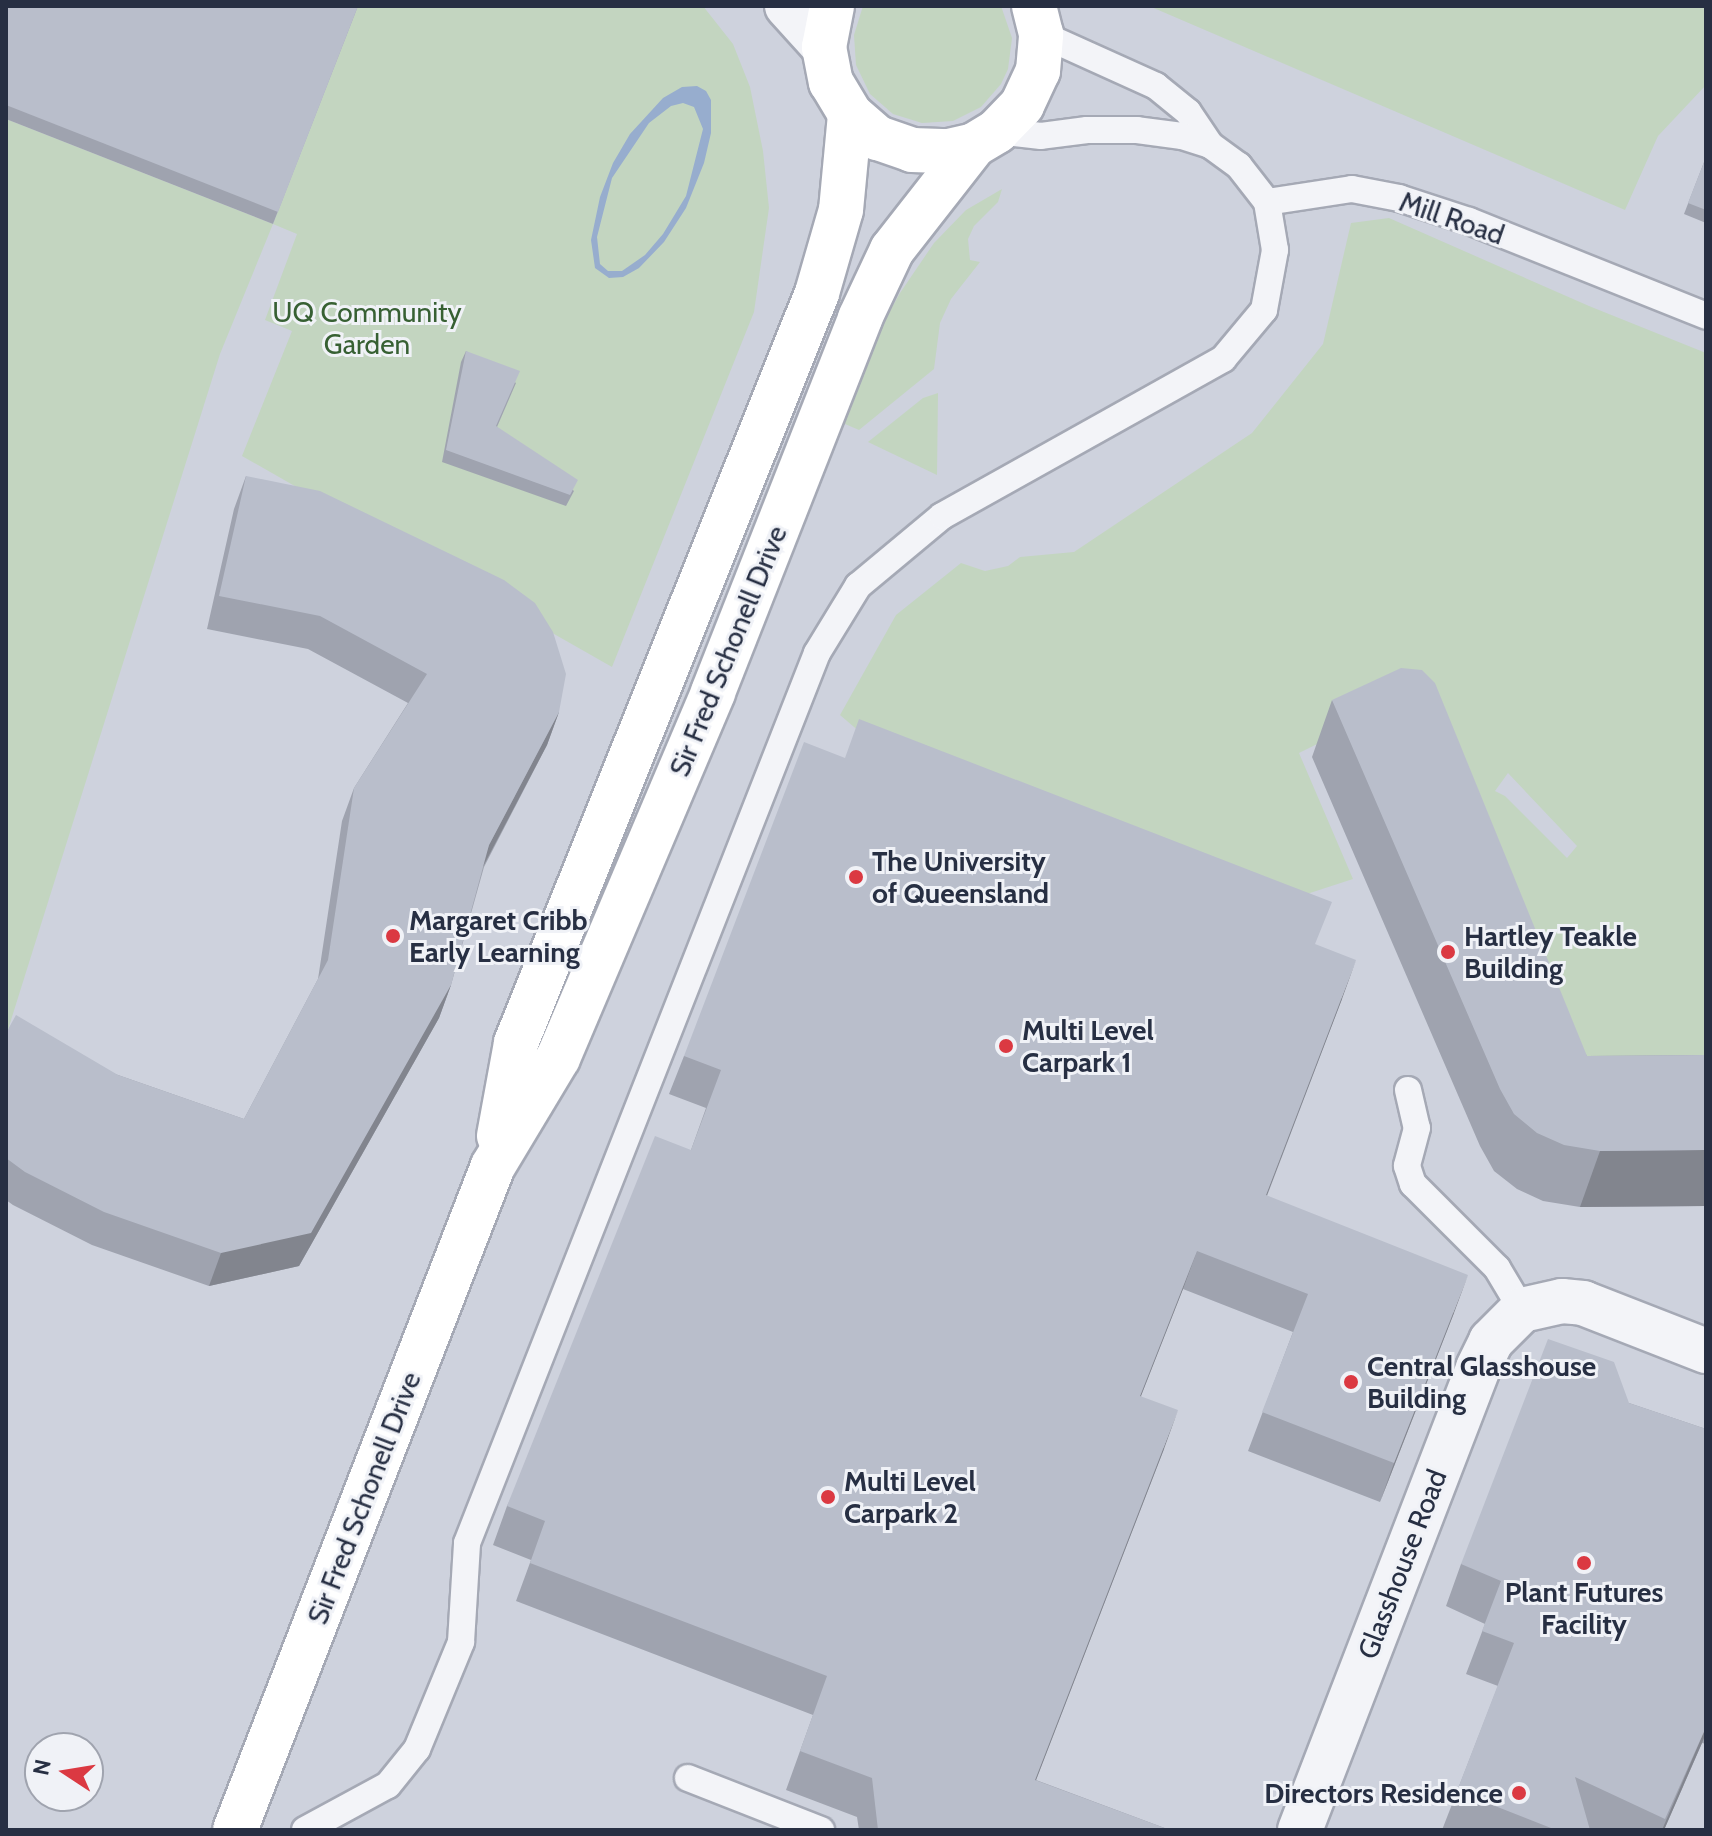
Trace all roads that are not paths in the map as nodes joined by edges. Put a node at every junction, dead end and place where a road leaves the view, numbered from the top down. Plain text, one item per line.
1 (787, 6) edge
2 (1038, 20) edge
3 (828, 26) edge
4 (850, 114) junction
5 (986, 138) junction
6 (1210, 145) junction
7 (1267, 202) junction
8 (1706, 316) edge
9 (1408, 1090) dead end
10 (493, 1166) junction
11 (1522, 1310) junction
12 (1706, 1351) edge
13 (688, 1778) dead end
14 (235, 1830) edge
15 (305, 1830) edge
16 (821, 1830) edge
17 (1300, 1830) edge

1 - 3 street
2 - 5 street, Sir Fred Schonell Drive
2 - 6 lane
3 - 4 street
4 - 5 street
4 - 10 street, Sir Fred Schonell Drive
5 - 6 lane
5 - 10 street, Sir Fred Schonell Drive
6 - 7 lane
7 - 8 lane, Mill Road
7 - 15 lane
9 - 11 lane
10 - 14 street, Sir Fred Schonell Drive
11 - 12 street
11 - 17 street, Glasshouse Road
13 - 16 lane

